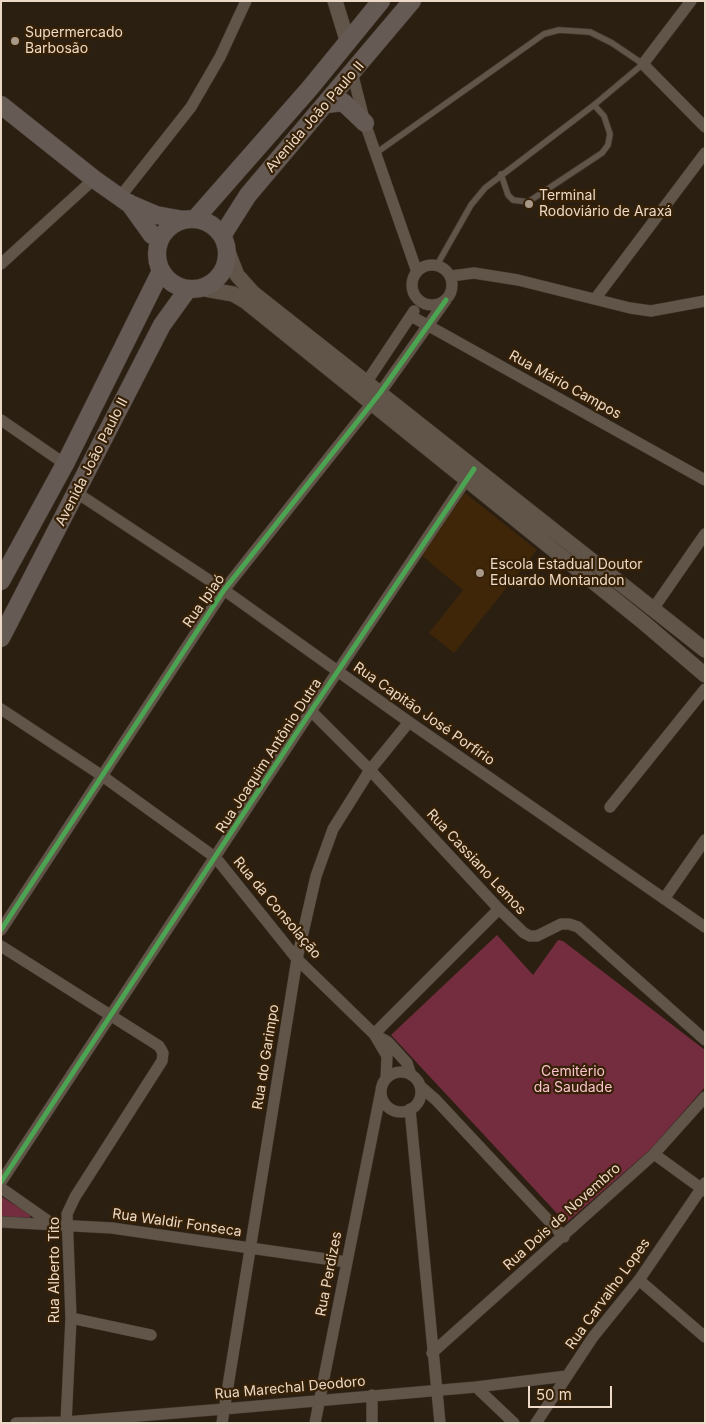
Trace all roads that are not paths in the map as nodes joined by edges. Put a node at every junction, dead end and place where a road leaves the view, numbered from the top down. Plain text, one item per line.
1 (246, 1) edge
2 (335, 1) edge
3 (381, 1) edge
4 (412, 1) edge
5 (691, 1) edge
6 (347, 40) junction
7 (643, 64) junction
8 (352, 72) junction
9 (327, 104) junction
10 (1, 105) edge
11 (594, 106) junction
12 (365, 124) junction
13 (705, 127) edge
14 (705, 152) edge
15 (376, 153) junction
16 (242, 164) junction
17 (501, 174) junction
18 (94, 179) junction
19 (262, 179) junction
20 (124, 200) junction
21 (190, 219) junction
22 (160, 239) junction
23 (224, 242) junction
24 (1, 264) edge
25 (437, 265) junction
26 (161, 271) junction
27 (417, 272) junction
28 (450, 276) junction
29 (194, 288) junction
30 (595, 299) junction
31 (446, 300) junction
32 (421, 301) junction
33 (705, 301) edge
34 (411, 316) junction
35 (426, 326) junction
36 (130, 336) junction
37 (150, 349) junction
38 (363, 388) junction
39 (375, 399) junction
40 (1, 420) edge
41 (65, 464) junction
42 (470, 474) junction
43 (705, 480) edge
44 (77, 493) junction
45 (705, 534) edge
46 (1, 581) edge
47 (224, 590) junction
48 (653, 609) junction
49 (1, 638) edge
50 (705, 650) edge
51 (337, 672) junction
52 (705, 675) edge
53 (705, 690) edge
54 (1, 709) edge
55 (310, 711) junction
56 (409, 722) junction
57 (370, 770) junction
58 (101, 775) junction
59 (610, 807) dead end
60 (704, 842) edge
61 (216, 858) junction
62 (664, 899) junction
63 (499, 909) junction
64 (705, 927) edge
65 (1, 930) edge
66 (1, 946) edge
67 (297, 959) junction
68 (112, 1017) junction
69 (374, 1034) junction
70 (705, 1040) edge
71 (411, 1075) junction
72 (386, 1078) junction
73 (420, 1086) junction
74 (381, 1091) junction
75 (705, 1097) edge
76 (410, 1109) junction
77 (394, 1110) junction
78 (373, 1131) junction
79 (412, 1141) junction
80 (654, 1154) junction
81 (1, 1182) edge
82 (1, 1188) edge
83 (704, 1188) edge
84 (1, 1222) edge
85 (51, 1223) junction
86 (68, 1224) junction
87 (564, 1237) junction
88 (250, 1248) junction
89 (347, 1262) junction
90 (639, 1280) junction
91 (71, 1318) junction
92 (151, 1335) dead end
93 (705, 1337) edge
94 (432, 1353) junction
95 (567, 1376) junction
96 (476, 1387) junction
97 (436, 1389) junction
98 (372, 1395) junction
99 (319, 1401) junction
100 (224, 1409) junction
101 (16, 1423) edge
102 (66, 1423) edge
103 (222, 1423) edge
104 (315, 1423) edge
105 (372, 1423) edge
106 (440, 1423) edge
107 (514, 1423) edge
108 (536, 1423) edge

1 - 20 street
2 - 6 main road
3 - 6 main road, Avenida João Paulo II
4 - 8 main road, Avenida João Paulo II
5 - 7 street
6 - 16 main road, Avenida João Paulo II
7 - 11 lane
7 - 13 street
7 - 15 lane
8 - 9 main road, Avenida João Paulo II
8 - 12 street
9 - 12 main road
9 - 19 main road, Avenida João Paulo II
10 - 18 main road
11 - 17 lane
11 - 17 lane
12 - 15 street
14 - 30 street
15 - 27 street
16 - 19 main road
16 - 21 main road, Avenida João Paulo II
17 - 25 lane
18 - 20 main road
18 - 24 street
19 - 23 main road, Avenida João Paulo II
20 - 21 main road
20 - 22 main road
21 - 22 main road
21 - 23 main road
22 - 26 main road
23 - 29 main road
23 - 38 main road
25 - 27 street
25 - 28 street
26 - 29 main road
26 - 36 main road, Avenida João Paulo II
27 - 32 street
28 - 30 street
28 - 31 street, Rua Ipiaó
29 - 37 main road, Avenida João Paulo II
29 - 38 main road
30 - 33 street
31 - 32 street
31 - 35 street, Rua Ipiaó
32 - 34 street
34 - 35 street, Rua Mário Campos
34 - 38 street
35 - 39 street, Rua Ipiaó
35 - 43 street, Rua Mário Campos
36 - 37 main road
36 - 41 main road, Avenida João Paulo II
37 - 44 main road, Avenida João Paulo II
38 - 39 main road
39 - 42 main road
39 - 47 street, Rua Ipiaó
40 - 41 street
41 - 46 main road, Avenida João Paulo II
42 - 48 main road
42 - 51 street, Rua Joaquim Antônio Dutra
42 - 52 main road
44 - 47 street, Rua Capitão José Porfírio
44 - 49 main road, Avenida João Paulo II
45 - 48 street
47 - 51 street, Rua Capitão José Porfírio
47 - 58 street, Rua Ipiaó
48 - 50 main road
51 - 55 street, Rua Joaquim Antônio Dutra
51 - 56 street, Rua Capitão José Porfírio
53 - 59 street
54 - 58 street, Rua da Consolação
55 - 57 street, Rua Cassiano Lemos
55 - 61 street, Rua Joaquim Antônio Dutra
56 - 57 street, Rua do Garimpo
56 - 62 street, Rua Capitão José Porfírio
57 - 63 street, Rua Cassiano Lemos
57 - 67 street, Rua do Garimpo
58 - 61 street, Rua da Consolação
58 - 65 street, Rua Ipiaó
60 - 62 street
61 - 67 street, Rua da Consolação
61 - 68 street, Rua Joaquim Antônio Dutra
62 - 64 street, Rua Capitão José Porfírio
63 - 69 street
63 - 70 street, Rua Cassiano Lemos
66 - 68 street
67 - 69 street, Rua da Consolação
67 - 88 street, Rua do Garimpo
68 - 81 street, Rua Joaquim Antônio Dutra
68 - 86 street, Rua Alberto Tito
69 - 71 street, Rua da Consolação
69 - 72 street, Rua da Consolação
71 - 72 street
71 - 73 street
72 - 74 street
73 - 76 street
73 - 87 street
74 - 77 street
74 - 78 street, Rua Perdizes
75 - 80 street, Rua Dois de Novembro
76 - 77 street
76 - 79 street
77 - 78 street, Rua Perdizes
77 - 79 street
78 - 89 street, Rua Perdizes
79 - 94 street
80 - 83 street
80 - 87 street, Rua Dois de Novembro
82 - 85 street
83 - 90 street, Rua Carvalho Lopes
84 - 85 street, Rua Waldir Fonseca
85 - 86 street, Rua Waldir Fonseca
86 - 88 street, Rua Waldir Fonseca
86 - 91 street, Rua Alberto Tito
87 - 94 street, Rua Dois de Novembro
88 - 89 street, Rua Waldir Fonseca
88 - 100 street, Rua do Garimpo
89 - 99 street, Rua Perdizes
90 - 93 street
90 - 95 street, Rua Carvalho Lopes
91 - 92 street
91 - 102 street, Rua Alberto Tito
94 - 97 street
95 - 96 street, Rua Marechal Deodoro
95 - 108 street, Rua Carvalho Lopes
96 - 97 street, Rua Marechal Deodoro
96 - 107 street
97 - 98 street, Rua Marechal Deodoro
97 - 106 street
98 - 99 street, Rua Marechal Deodoro
98 - 105 street
99 - 100 street, Rua Marechal Deodoro
99 - 104 street, Rua Perdizes
100 - 102 street, Rua Marechal Deodoro
100 - 103 street, Rua do Garimpo
101 - 102 street, Rua Marechal Deodoro

